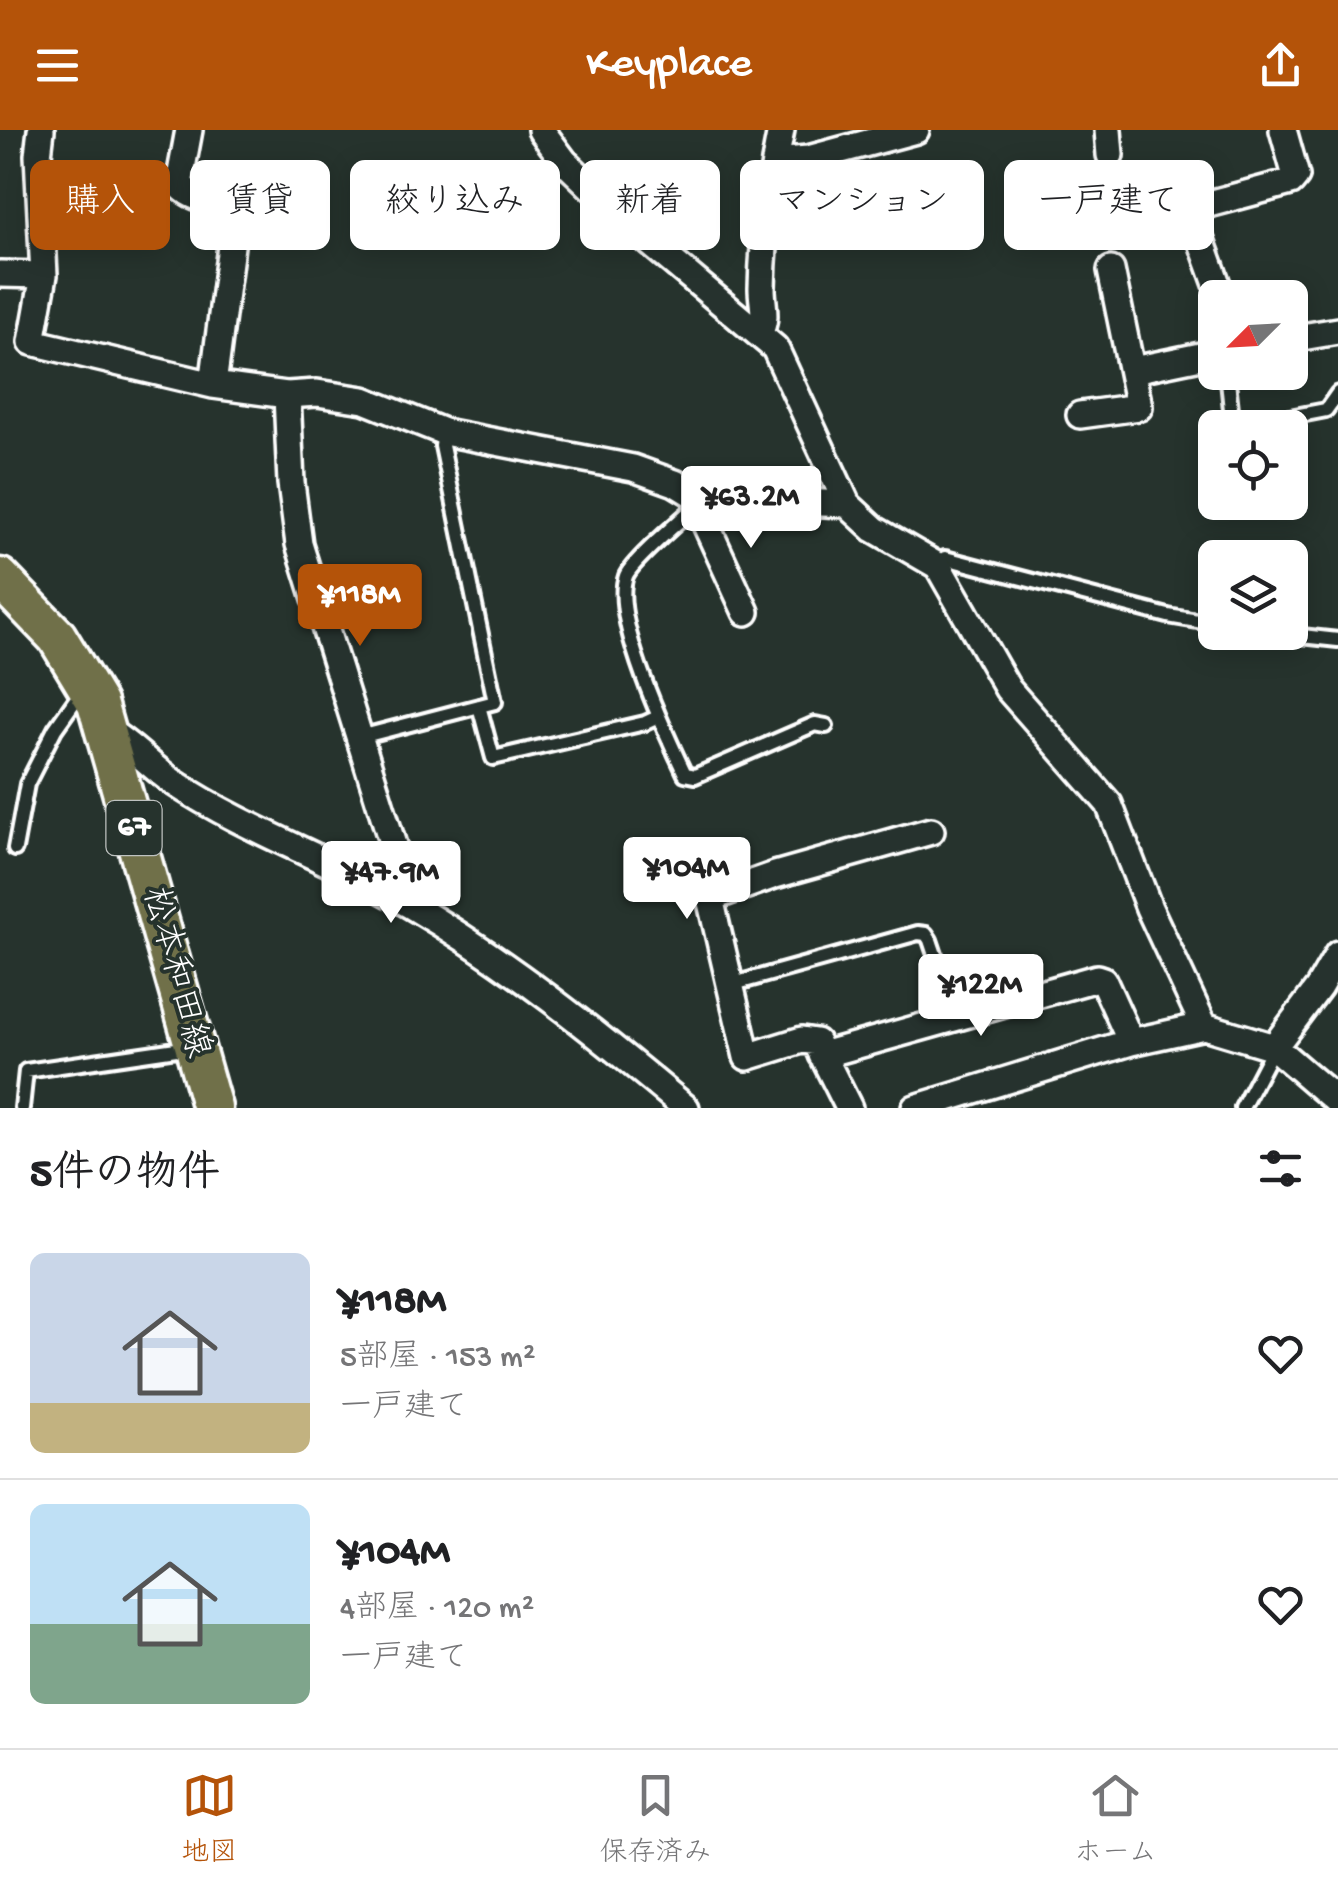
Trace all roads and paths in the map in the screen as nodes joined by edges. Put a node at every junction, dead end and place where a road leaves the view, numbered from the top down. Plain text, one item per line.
1 (40, 130) edge
2 (188, 130) edge
3 (541, 130) edge
4 (781, 130) edge
5 (916, 130) edge
6 (1283, 130) edge
7 (774, 160) edge
8 (797, 160) edge
9 (766, 250) edge
10 (1111, 270) dead end
11 (0, 274) edge
12 (44, 276) junction
13 (1216, 280) edge
14 (1338, 330) edge
15 (759, 333) junction
16 (1308, 336) edge
17 (1198, 357) edge
18 (1133, 370) junction
19 (212, 385) junction
20 (1338, 393) edge
21 (287, 395) junction
22 (1308, 413) edge
23 (1080, 415) dead end
24 (444, 432) junction
25 (698, 501) junction
26 (847, 504) junction
27 (938, 566) junction
28 (3, 585) edge
29 (746, 612) dead end
30 (1198, 621) edge
31 (1308, 637) edge
32 (1338, 640) edge
33 (87, 684) junction
34 (479, 706) junction
35 (658, 716) junction
36 (826, 726) dead end
37 (108, 730) junction
38 (360, 737) junction
39 (930, 832) dead end
40 (15, 848) dead end
41 (412, 906) junction
42 (1338, 954) edge
43 (730, 985) junction
44 (956, 1018) junction
45 (1204, 1026) junction
46 (1131, 1042) junction
47 (194, 1047) junction
48 (1274, 1047) junction
49 (822, 1055) junction
50 (1338, 1102) edge
51 (22, 1108) edge
52 (212, 1108) edge
53 (686, 1108) edge
54 (848, 1108) edge
55 (915, 1108) edge
56 (1242, 1108) edge

1 - 12 street
2 - 19 street
3 - 15 street
4 - 7 street
5 - 8 street
6 - 13 street
9 - 15 street
10 - 18 street
11 - 12 street
12 - 19 street
14 - 16 street
15 - 26 street
17 - 18 street
18 - 23 street
19 - 21 street
20 - 22 lane
21 - 24 street
21 - 38 street
24 - 25 street
24 - 34 lane
25 - 26 street
25 - 29 street
25 - 35 lane
26 - 27 street
27 - 30 lane
27 - 45 street
28 - 33 main road, 松本和田線 / 67
31 - 32 lane
33 - 37 main road, 松本和田線 / 67
33 - 40 lane
34 - 35 lane
34 - 38 lane
35 - 36 lane
37 - 41 street
37 - 47 main road, 松本和田線 / 67
38 - 41 street
39 - 43 street
41 - 53 street
42 - 48 street
43 - 44 lane
43 - 49 street
44 - 46 street
44 - 49 street
45 - 46 street
45 - 48 street
46 - 55 street
47 - 51 lane
47 - 52 main road, 松本和田線 / 67
48 - 50 street
48 - 56 lane
49 - 54 street

